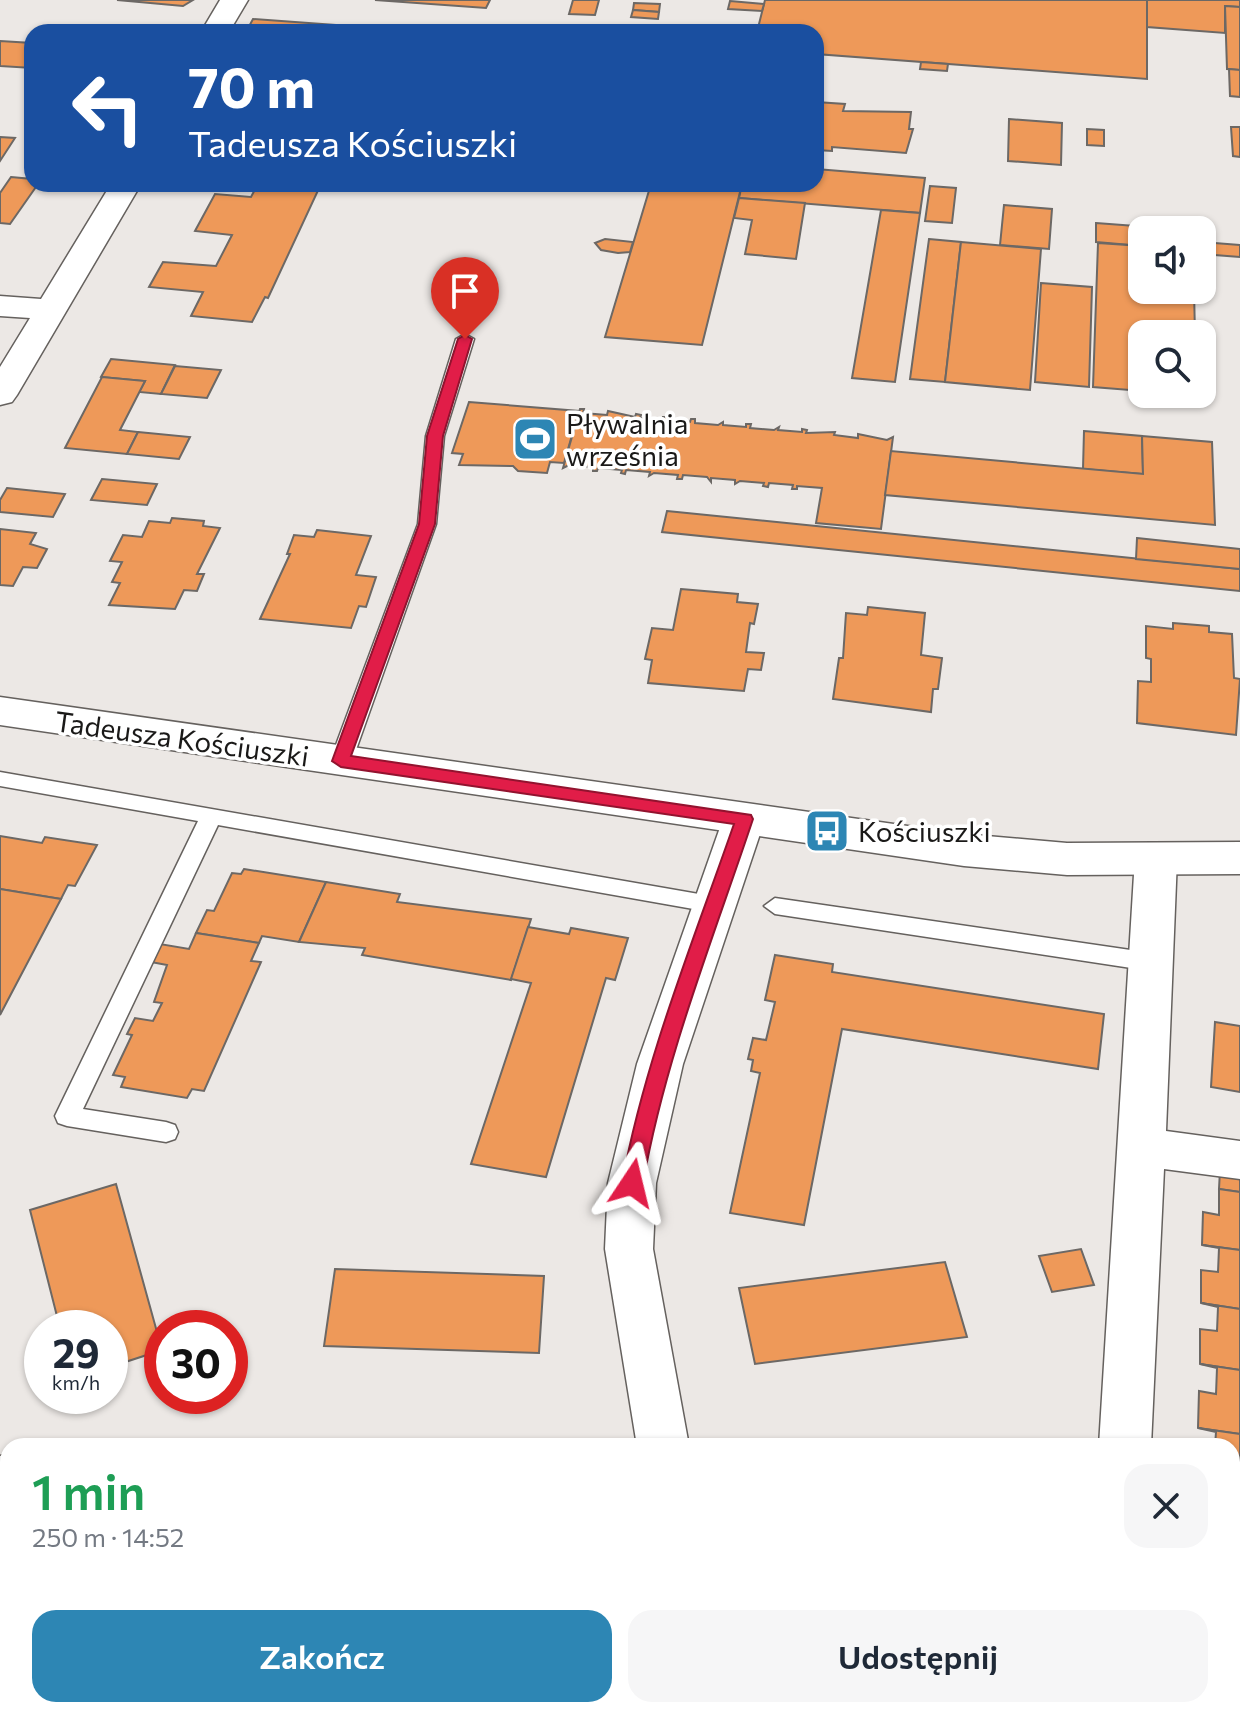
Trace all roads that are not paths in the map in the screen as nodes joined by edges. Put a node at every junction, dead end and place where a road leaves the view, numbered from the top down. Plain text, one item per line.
1 (234, 0) edge
2 (220, 24) edge
3 (121, 192) edge
4 (0, 306) edge
5 (51, 310) junction
6 (465, 339) dead end
7 (0, 395) edge
8 (0, 711) edge
9 (341, 761) junction
10 (0, 779) edge
11 (211, 816) junction
12 (744, 819) junction
13 (1156, 858) junction
14 (1240, 858) edge
15 (716, 905) junction
16 (775, 906) dead end
17 (1151, 962) junction
18 (166, 1132) dead end
19 (1142, 1147) junction
20 (1240, 1160) edge
21 (662, 1438) edge
22 (1125, 1438) edge

1 - 2 street
3 - 5 street
4 - 5 street
5 - 7 street
6 - 9 lane
8 - 9 street, Tadeusza Kościuszki
9 - 12 street, Tadeusza Kościuszki
10 - 11 lane
11 - 15 lane
11 - 18 lane
12 - 13 street, Tadeusza Kościuszki
12 - 15 street
13 - 14 street, Tadeusza Kościuszki
13 - 17 street
15 - 21 street
16 - 17 lane
17 - 19 street
19 - 20 street
19 - 22 street

